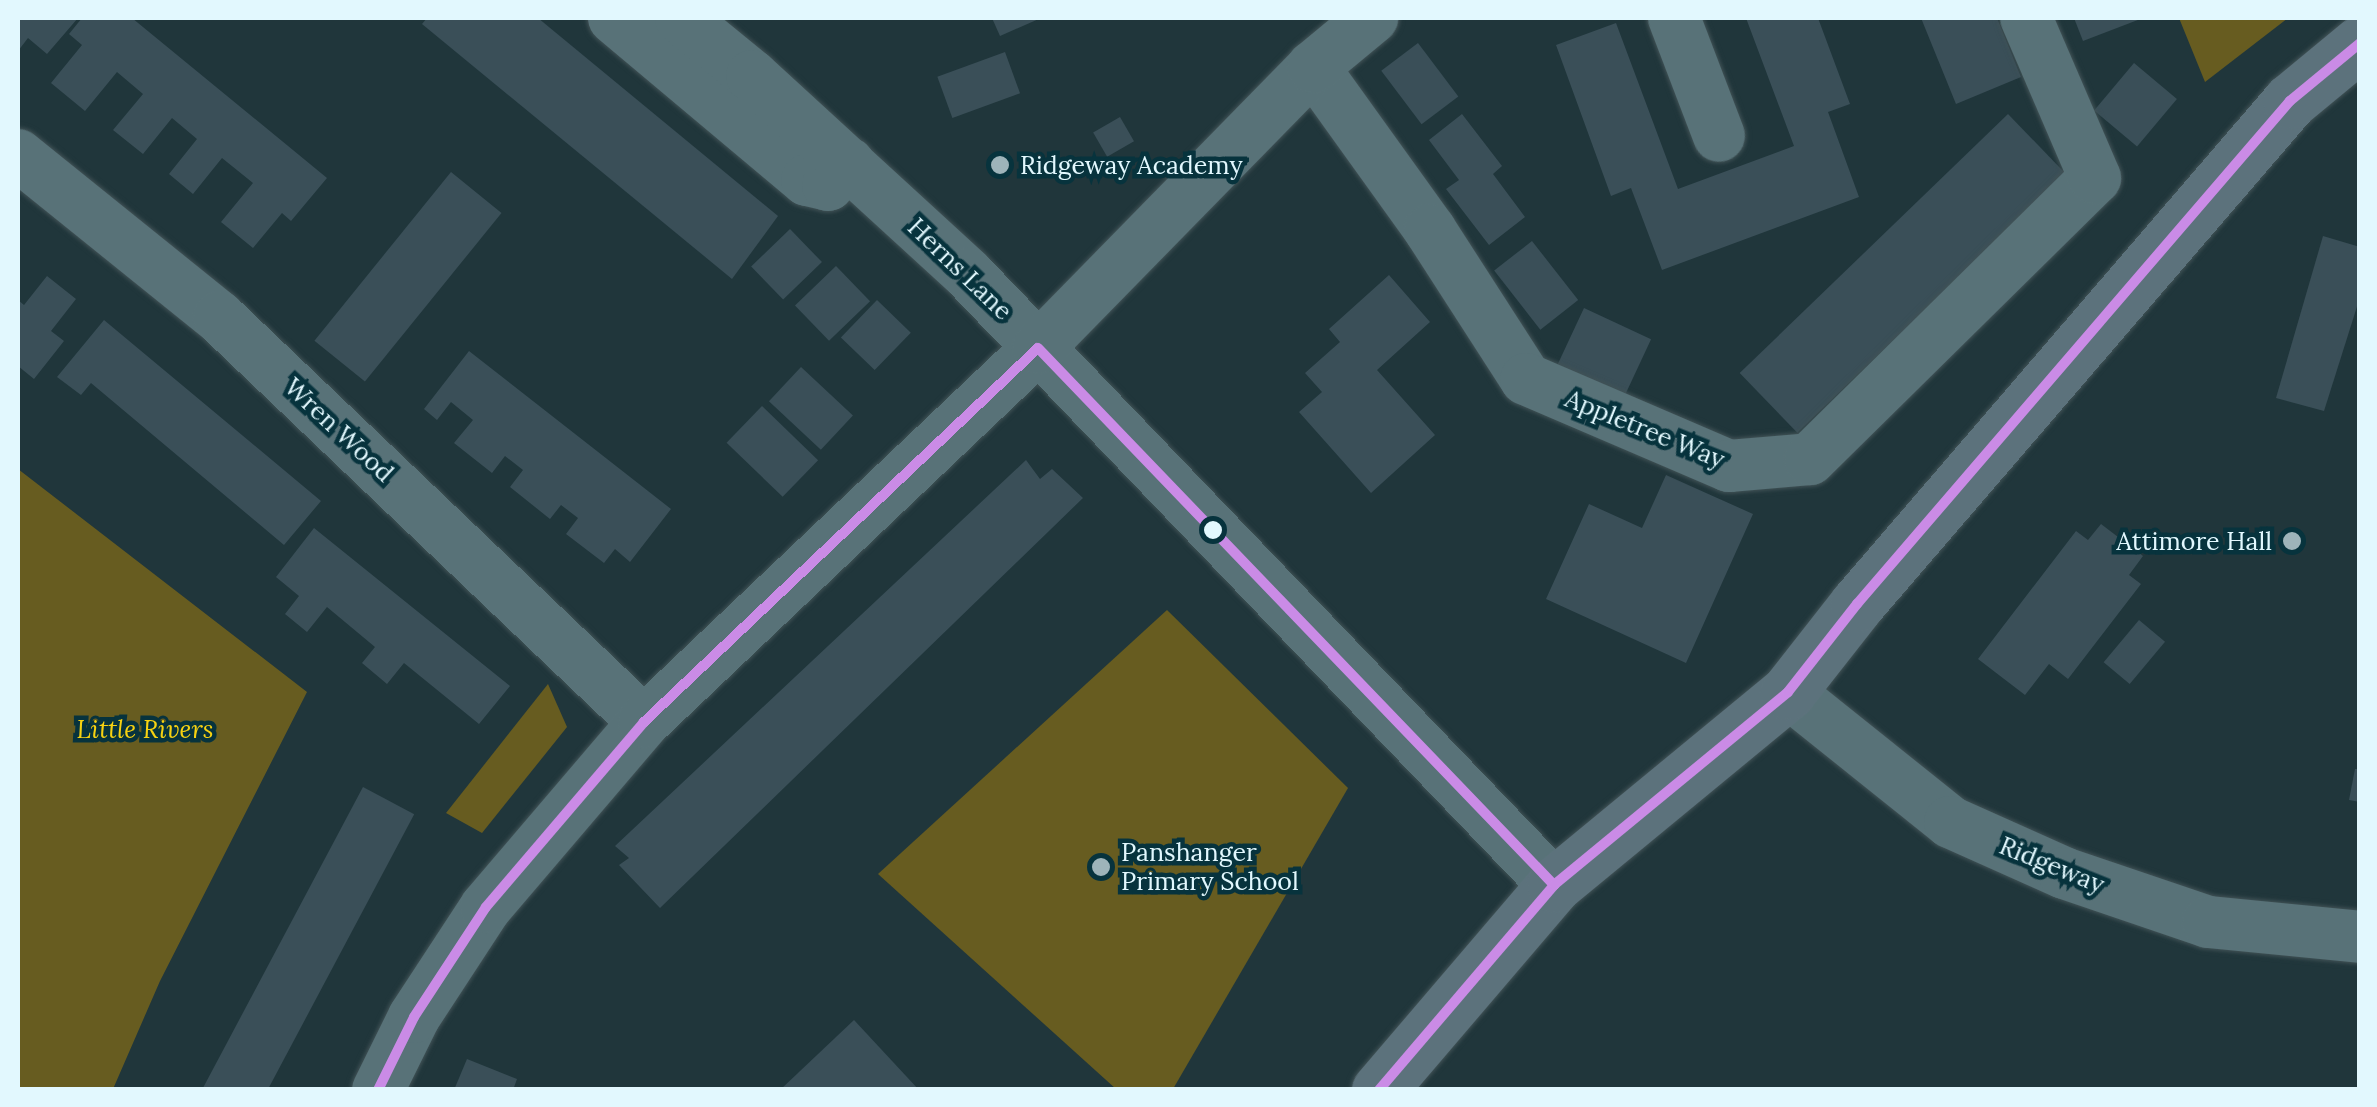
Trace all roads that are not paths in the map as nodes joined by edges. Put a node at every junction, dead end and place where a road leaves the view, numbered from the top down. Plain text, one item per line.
1 (614, 18) edge
2 (681, 18) edge
3 (1372, 18) edge
4 (1674, 18) edge
5 (2026, 18) edge
6 (2360, 43) edge
7 (1313, 67) junction
8 (1719, 136) dead end
9 (18, 155) edge
10 (849, 163) junction
11 (1038, 348) junction
12 (1788, 692) junction
13 (644, 722) junction
14 (1554, 885) junction
15 (2360, 936) edge
16 (378, 1090) edge
17 (1379, 1090) edge

1 - 10 street
2 - 10 street, Herns Lane
3 - 7 street
4 - 8 street
5 - 7 street, Appletree Way
6 - 12 main road
7 - 11 street
9 - 13 street, Wren Wood
10 - 11 street, Herns Lane
11 - 13 street
11 - 14 street, Herns Lane
12 - 14 main road
12 - 15 street, Ridgeway
13 - 16 street
14 - 17 main road

